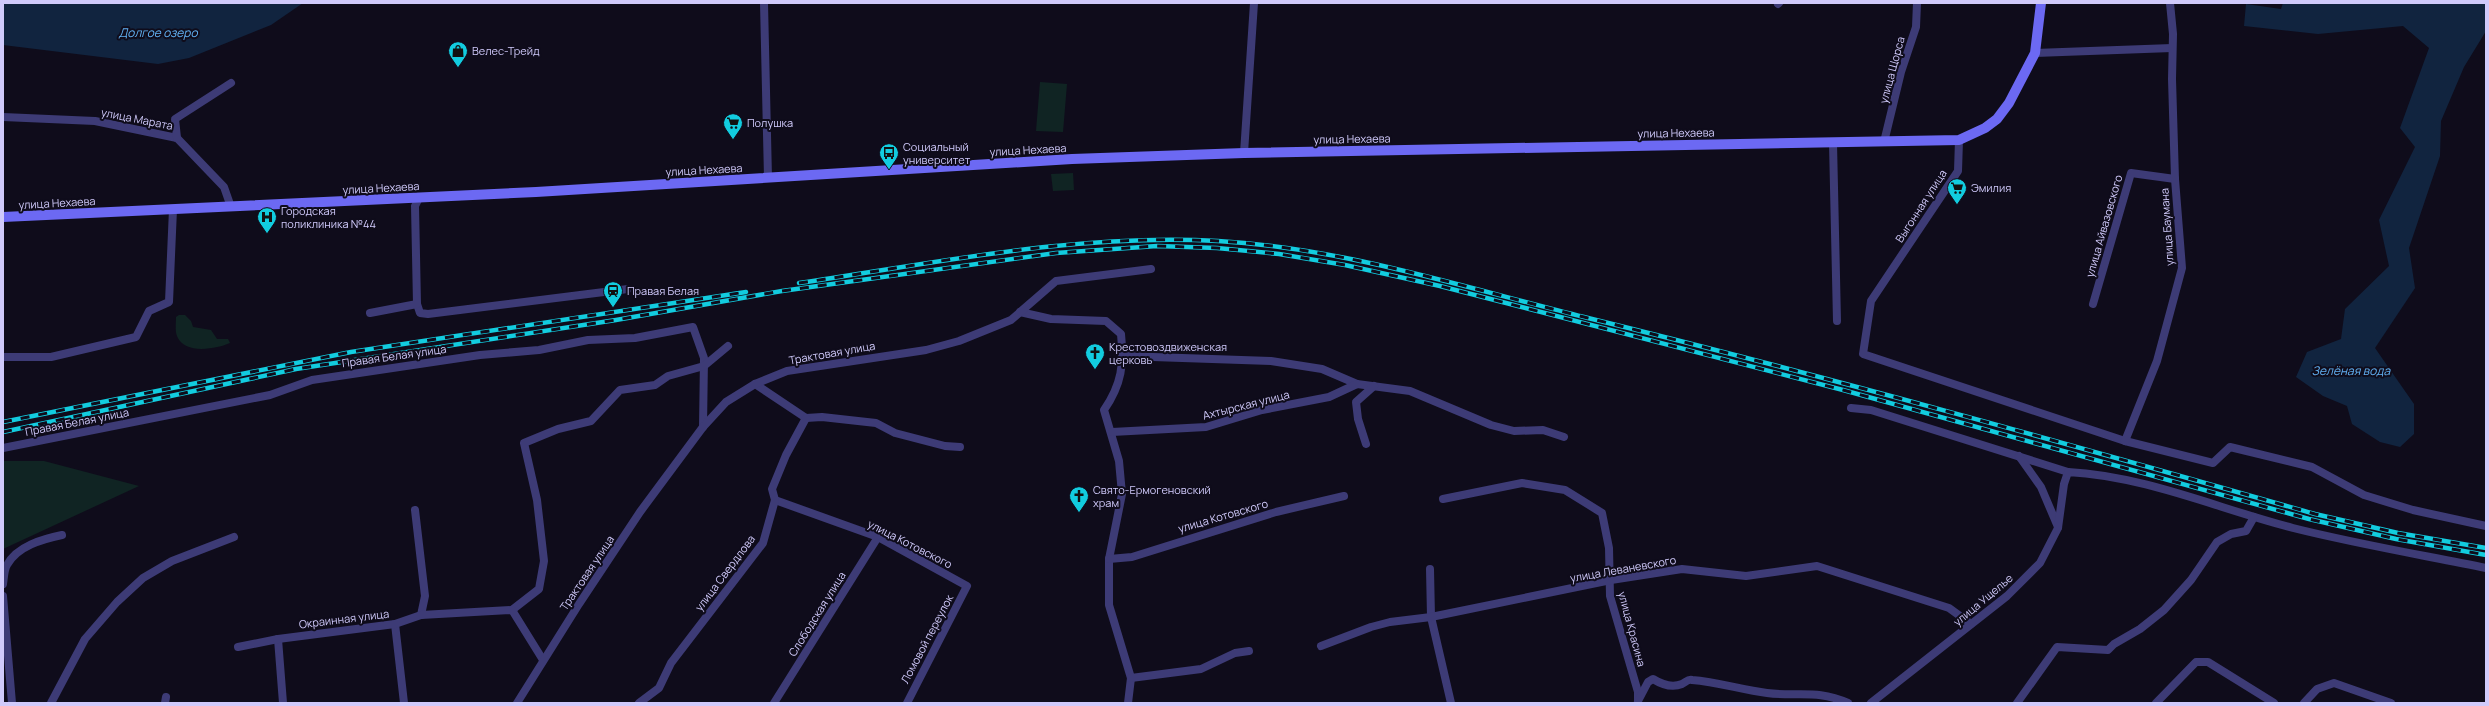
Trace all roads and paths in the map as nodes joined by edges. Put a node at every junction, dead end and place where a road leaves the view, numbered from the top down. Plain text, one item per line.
1 (764, 3) edge
2 (1254, 3) edge
3 (1917, 3) edge
4 (2041, 3) edge
5 (2170, 3) edge
6 (2172, 48) junction
7 (2035, 52) junction
8 (231, 83) dead end
9 (3, 117) edge
10 (177, 138) junction
11 (1959, 140) junction
12 (1884, 142) junction
13 (1832, 143) junction
14 (1244, 153) junction
15 (768, 178) junction
16 (2175, 179) junction
17 (419, 198) junction
18 (230, 207) junction
19 (173, 209) junction
20 (3, 217) edge
21 (1151, 268) dead end
22 (628, 289) dead end
23 (417, 304) junction
24 (2093, 304) dead end
25 (1020, 312) junction
26 (370, 313) dead end
27 (1837, 321) dead end
28 (728, 346) dead end
29 (1123, 356) junction
30 (3, 357) edge
31 (704, 366) junction
32 (755, 384) junction
33 (1358, 384) junction
34 (1374, 386) junction
35 (1851, 408) dead end
36 (806, 418) junction
37 (703, 427) junction
38 (1112, 432) junction
39 (1564, 437) dead end
40 (2125, 441) junction
41 (1366, 444) dead end
42 (960, 447) dead end
43 (3, 448) edge
44 (2019, 456) junction
45 (2068, 472) junction
46 (1344, 496) dead end
47 (1443, 499) dead end
48 (775, 500) junction
49 (415, 510) dead end
50 (2254, 517) junction
51 (2486, 526) edge
52 (2058, 528) junction
53 (62, 534) dead end
54 (234, 536) dead end
55 (878, 537) junction
56 (1108, 559) junction
57 (2486, 568) edge
58 (1430, 569) dead end
59 (1611, 580) junction
60 (3, 584) edge
61 (967, 586) joint
62 (3, 596) edge
63 (512, 610) junction
64 (421, 615) junction
65 (1431, 617) junction
66 (395, 624) junction
67 (1971, 624) junction
68 (278, 638) junction
69 (1321, 646) dead end
70 (238, 647) dead end
71 (1249, 651) dead end
72 (543, 660) junction
73 (1131, 678) junction
74 (1638, 702) edge
75 (12, 703) edge
76 (51, 703) edge
77 (283, 703) edge
78 (404, 703) edge
79 (517, 703) edge
80 (639, 703) edge
81 (774, 703) edge
82 (907, 703) edge
83 (1128, 703) edge
84 (1451, 703) edge
85 (1848, 703) edge
86 (1871, 703) edge
87 (2017, 703) edge
88 (2156, 703) edge
89 (2274, 703) edge
90 (2304, 703) edge
91 (2391, 703) edge

1 - 15 street
2 - 14 street
3 - 12 street, улица Щорса
4 - 7 street
5 - 6 street, улица Баумана
6 - 7 street
6 - 16 street, улица Баумана
7 - 11 street
8 - 10 street
9 - 10 street, улица Марата
10 - 18 street, улица Марата
11 - 12 street, улица Нехаева
11 - 40 street, Выгонная улица
12 - 13 street, улица Нехаева
13 - 14 street, улица Нехаева
13 - 27 street
14 - 15 street, улица Нехаева
15 - 17 street, улица Нехаева
16 - 24 street, улица Айвазовского
16 - 40 street, улица Баумана
17 - 18 street, улица Нехаева
17 - 23 street
18 - 19 street, улица Нехаева
19 - 20 street, улица Нехаева
19 - 30 street
21 - 25 street, Трактовая улица
22 - 23 street
23 - 26 street
25 - 29 street
25 - 32 street, Трактовая улица
28 - 31 street
29 - 33 street
29 - 38 street
31 - 37 street, Правая Белая улица
31 - 43 street, Правая Белая улица
31 - 63 street
32 - 36 street
32 - 37 street, Трактовая улица
33 - 34 street
33 - 38 street, Ахтырская улица
34 - 39 street
34 - 41 street
35 - 44 street
36 - 42 street
36 - 48 street, улица Свердлова
37 - 72 street, Трактовая улица
38 - 56 street
40 - 51 street
44 - 45 street
44 - 52 street
45 - 50 street
45 - 52 street, улица Ущелье
46 - 56 street, улица Котовского
47 - 59 street, улица Красина
48 - 55 street, улица Котовского
48 - 80 street, улица Свердлова
49 - 64 street
50 - 57 street
50 - 87 street
52 - 67 street, улица Ущелье
53 - 60 street
54 - 76 street
55 - 61 street, улица Котовского
55 - 81 street, Слободская улица
56 - 73 street
58 - 65 street
59 - 65 street, улица Леваневского
59 - 67 street, улица Леваневского
59 - 74 street, улица Красина
61 - 82 street, Ломовой переулок
62 - 75 street
63 - 64 street, Окраинная улица
63 - 72 street
64 - 66 street, Окраинная улица
65 - 69 street, улица Леваневского
65 - 84 street
66 - 68 street, Окраинная улица
66 - 78 street
67 - 86 street, улица Ущелье
68 - 70 street, Окраинная улица
68 - 77 street
71 - 73 street
72 - 79 street, Трактовая улица
73 - 83 street
74 - 85 street
88 - 89 street
90 - 91 street

